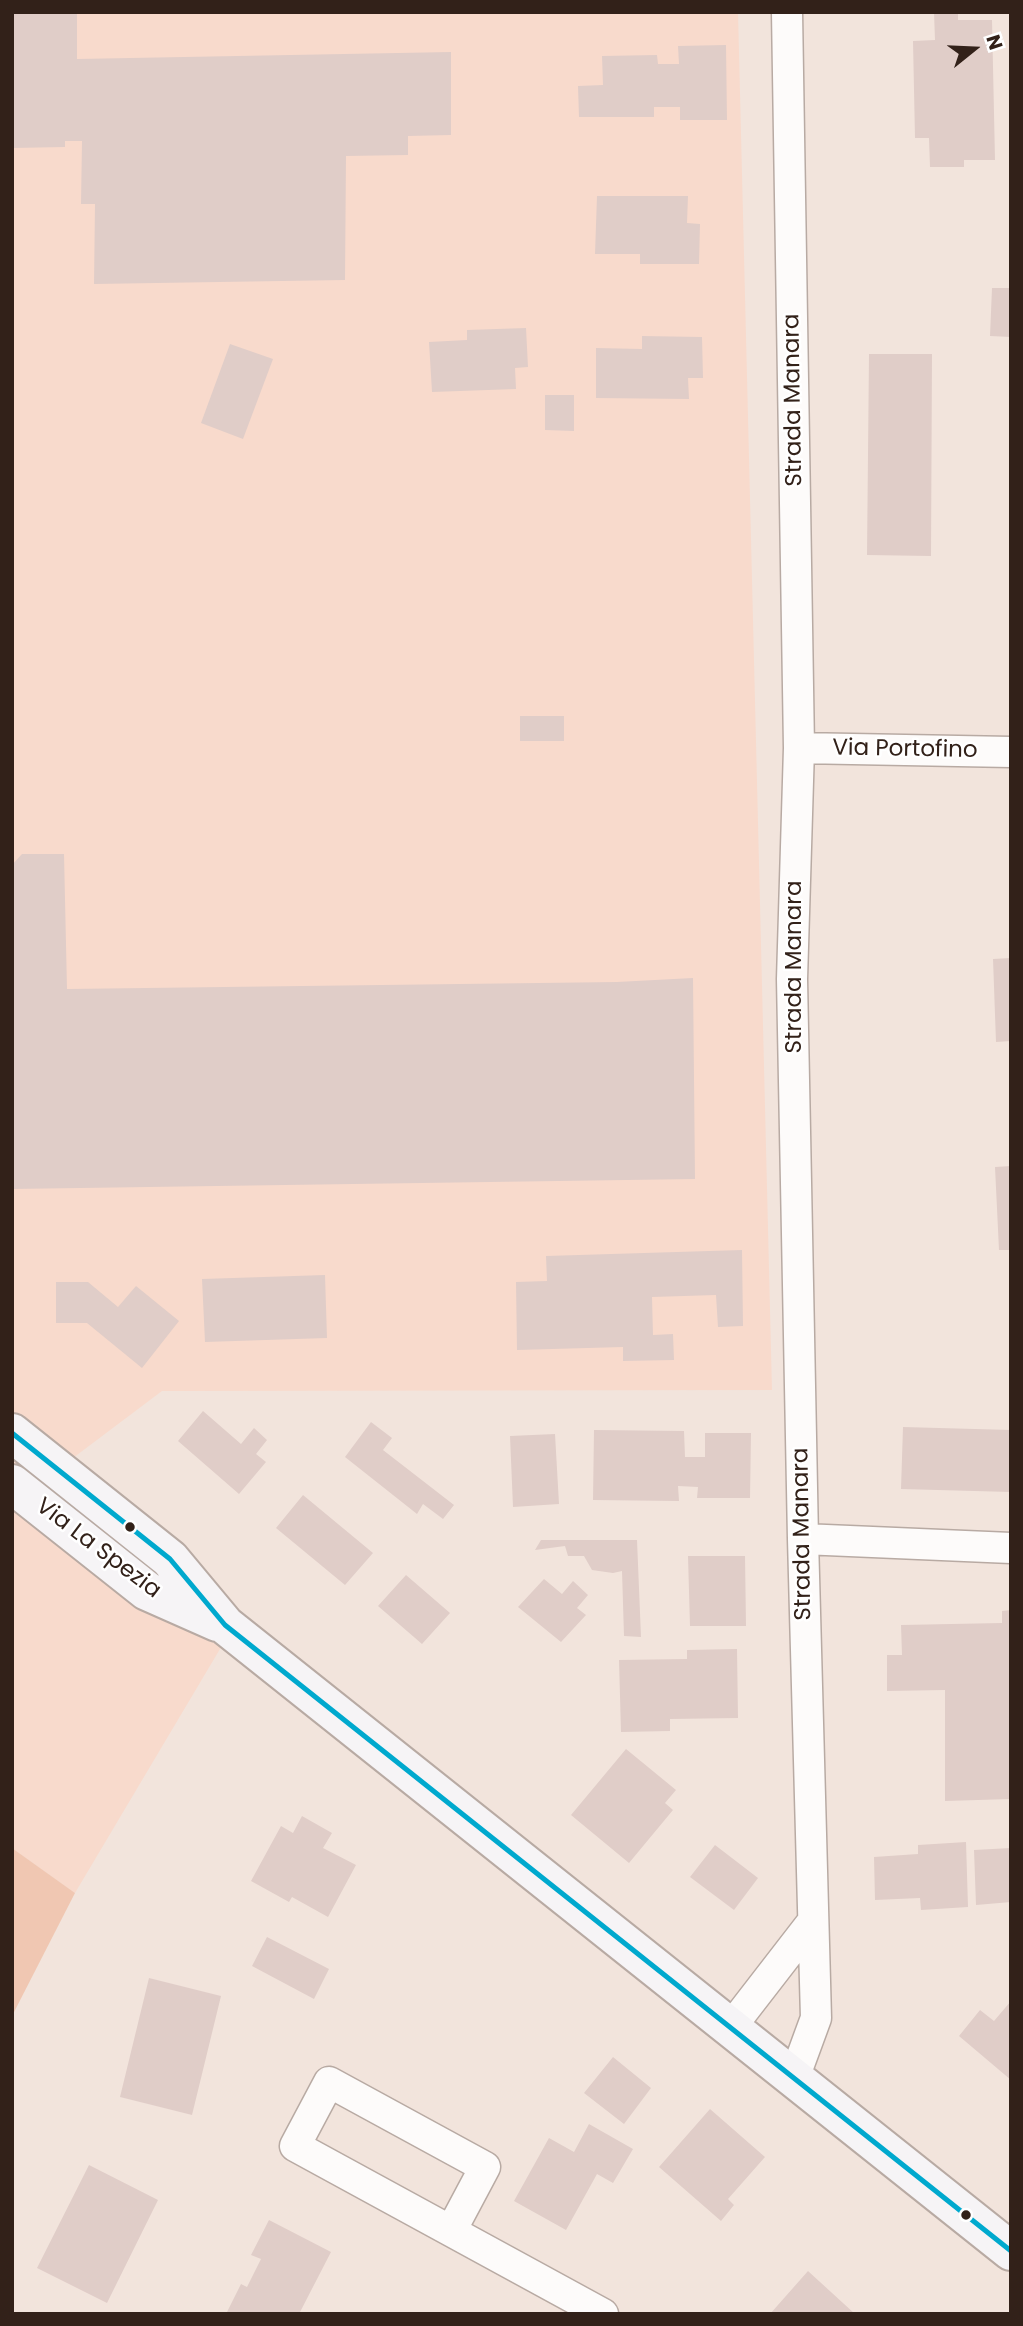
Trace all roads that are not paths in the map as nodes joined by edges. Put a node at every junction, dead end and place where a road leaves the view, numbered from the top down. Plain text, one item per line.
1 (787, 12) edge
2 (799, 748) junction
3 (1011, 752) edge
4 (12, 1433) edge
5 (12, 1484) edge
6 (803, 1539) junction
7 (1011, 1548) edge
8 (225, 1625) junction
9 (813, 1921) junction
10 (731, 2027) junction
11 (794, 2078) junction
12 (451, 2231) junction
13 (1011, 2251) edge
14 (603, 2314) edge

1 - 2 street, Strada Manara
2 - 3 street, Via Portofino
2 - 6 street, Strada Manara
4 - 8 main road, Via La Spezia
5 - 8 main road, Via La Spezia
6 - 7 street
6 - 9 street, Strada Manara
8 - 10 main road, Via La Spezia
9 - 10 street
9 - 11 street, Strada Manara
10 - 11 main road, Via La Spezia
11 - 13 main road, Via La Spezia
12 - 12 street
12 - 14 street

